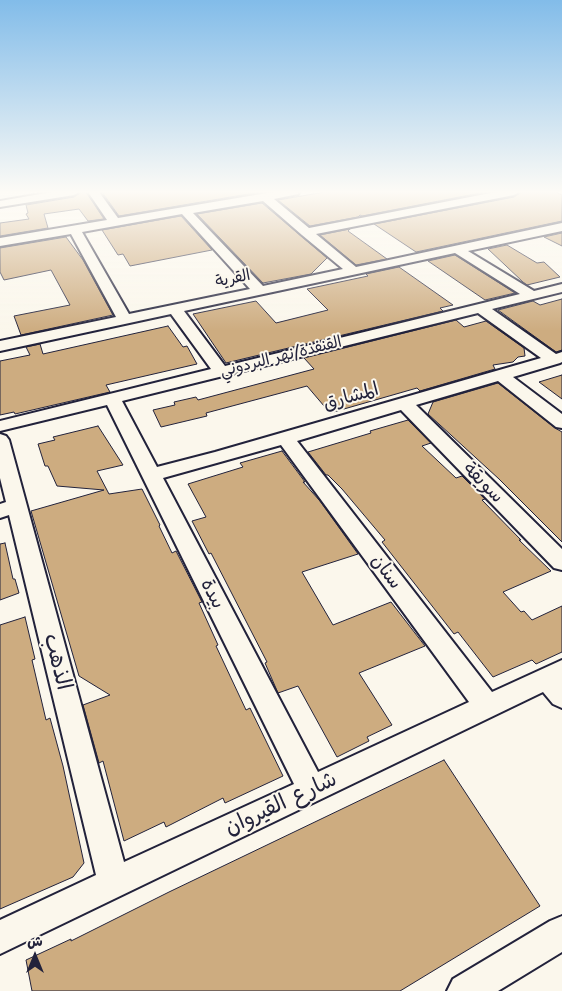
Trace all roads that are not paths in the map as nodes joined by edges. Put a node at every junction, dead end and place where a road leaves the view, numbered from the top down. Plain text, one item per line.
1 (23, 238) edge
2 (80, 238) edge
3 (211, 238) edge
4 (314, 238) edge
5 (508, 238) edge
6 (0, 242) edge
7 (457, 249) junction
8 (354, 271) junction
9 (562, 288) edge
10 (260, 291) junction
11 (530, 295) junction
12 (481, 308) junction
13 (175, 309) junction
14 (126, 320) junction
15 (0, 327) edge
16 (3, 346) edge
17 (558, 359) edge
18 (221, 372) junction
19 (502, 376) junction
20 (112, 398) junction
21 (405, 404) junction
22 (562, 423) edge
23 (0, 426) edge
24 (285, 438) junction
25 (0, 440) edge
26 (151, 475) junction
27 (8, 508) edge
28 (562, 562) edge
29 (557, 682) edge
30 (487, 706) junction
31 (312, 790) junction
32 (114, 883) junction
33 (562, 933) edge
34 (0, 937) edge
35 (465, 991) edge

1 - 6 street
2 - 14 street
3 - 10 street
4 - 8 street
5 - 7 street, القرية
7 - 8 street, القرية
7 - 11 street
8 - 10 street, القرية
9 - 11 street, القنفذة/نهر البردوني
10 - 13 street, القرية
11 - 12 street, القنفذة/نهر البردوني
12 - 17 street
12 - 18 street, القنفذة/نهر البردوني
13 - 14 street, القرية
13 - 18 street
14 - 16 street, القرية
15 - 16 street
17 - 19 street, المشارق
18 - 20 street, القنفذة/نهر البردوني
19 - 21 street, المشارق
19 - 22 street
20 - 23 street, القنفذة/نهر البردوني
20 - 26 street, بيدة
21 - 24 street, المشارق
21 - 28 street, سويقة
24 - 26 street, المشارق
24 - 30 street, سنان
25 - 27 street, الذهب
26 - 31 street, بيدة
27 - 32 street, الذهب
29 - 30 street, شارع القيروان
30 - 31 street, شارع القيروان
31 - 32 street, شارع القيروان
32 - 34 street, شارع القيروان
33 - 35 street

